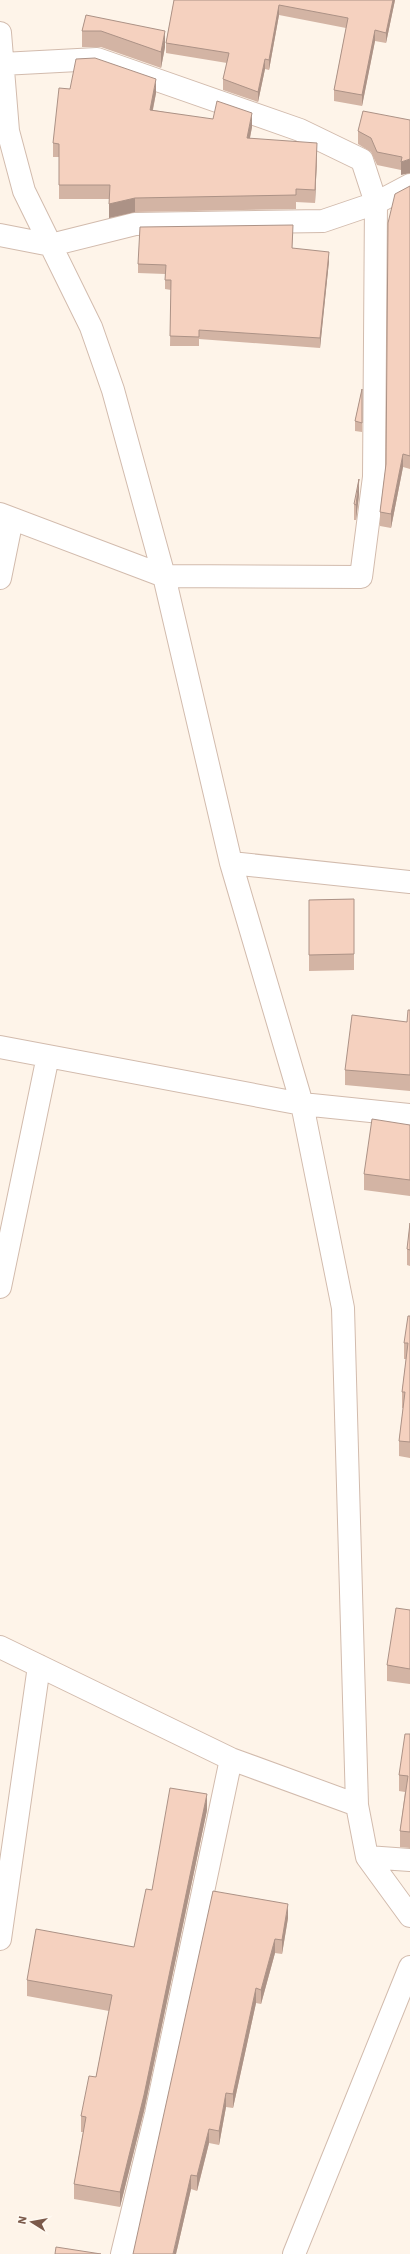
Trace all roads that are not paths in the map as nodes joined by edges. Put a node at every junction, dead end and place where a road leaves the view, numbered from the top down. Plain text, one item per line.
1 (0, 33) edge
2 (2, 64) junction
3 (410, 185) edge
4 (376, 203) junction
5 (0, 235) edge
6 (51, 245) junction
7 (6, 516) edge
8 (164, 576) junction
9 (0, 578) edge
10 (231, 863) junction
11 (410, 882) edge
12 (0, 1047) edge
13 (48, 1056) junction
14 (302, 1104) junction
15 (410, 1115) edge
16 (6, 1229) edge
17 (0, 1287) edge
18 (0, 1647) edge
19 (39, 1666) junction
20 (232, 1759) junction
21 (357, 1805) junction
22 (367, 1857) junction
23 (410, 1860) edge
24 (410, 1916) edge
25 (0, 1939) edge
26 (410, 1966) edge
27 (122, 2254) edge
28 (294, 2254) edge

1 - 2 street
2 - 4 street
2 - 6 street
3 - 4 street
4 - 6 street
4 - 8 street
5 - 6 street
6 - 8 street
7 - 8 street
7 - 9 street
8 - 10 street
10 - 11 street
10 - 14 street
12 - 13 street
13 - 14 street
13 - 16 street
14 - 15 street
14 - 21 street
16 - 17 street
18 - 19 street
19 - 20 street
19 - 25 street
20 - 21 street
20 - 27 street
21 - 22 street
22 - 23 street
22 - 24 street
26 - 28 street

